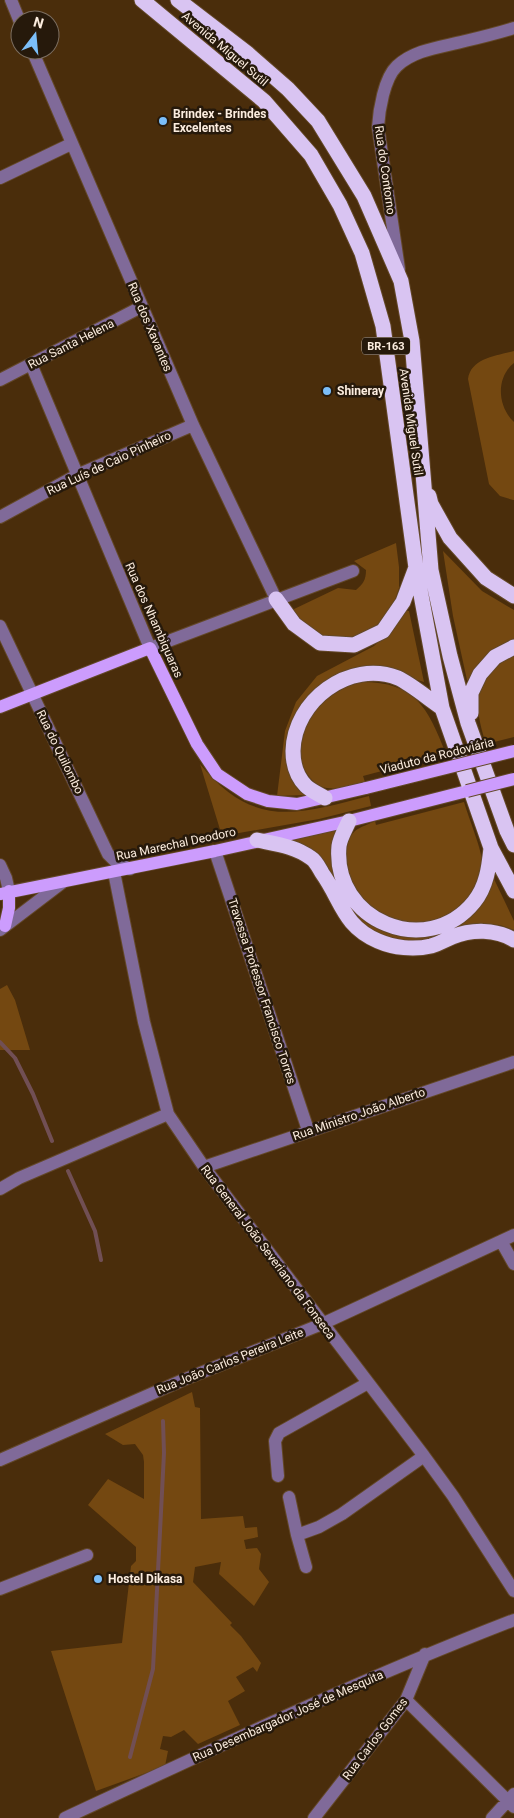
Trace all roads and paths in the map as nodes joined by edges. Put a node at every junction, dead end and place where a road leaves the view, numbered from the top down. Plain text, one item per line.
1 (142, 0) edge
2 (178, 0) edge
3 (514, 28) edge
4 (36, 60) edge
5 (72, 144) junction
6 (0, 178) edge
7 (401, 281) junction
8 (141, 307) junction
9 (31, 364) junction
10 (0, 380) edge
11 (193, 426) junction
12 (422, 472) junction
13 (78, 475) junction
14 (0, 517) edge
15 (416, 568) junction
16 (353, 571) dead end
17 (514, 596) edge
18 (276, 599) junction
19 (0, 626) edge
20 (514, 647) edge
21 (150, 648) junction
22 (32, 694) junction
23 (0, 708) edge
24 (442, 708) junction
25 (472, 736) junction
26 (514, 751) edge
27 (514, 779) edge
28 (366, 788) joint
29 (326, 798) junction
30 (349, 821) junction
31 (257, 840) junction
32 (514, 844) edge
33 (491, 848) junction
34 (215, 851) junction
35 (0, 865) edge
36 (130, 869) junction
37 (114, 872) junction
38 (63, 882) junction
39 (514, 891) edge
40 (5, 892) edge
41 (3, 928) edge
42 (514, 940) edge
43 (514, 1062) edge
44 (168, 1114) junction
45 (308, 1130) junction
46 (204, 1167) junction
47 (0, 1188) edge
48 (514, 1235) edge
49 (501, 1241) junction
50 (514, 1264) edge
51 (322, 1324) junction
52 (368, 1383) junction
53 (424, 1456) junction
54 (0, 1460) edge
55 (278, 1476) dead end
56 (289, 1497) dead end
57 (297, 1535) junction
58 (87, 1555) dead end
59 (306, 1567) dead end
60 (0, 1589) edge
61 (514, 1591) edge
62 (514, 1620) edge
63 (425, 1654) junction
64 (406, 1700) junction
65 (512, 1801) edge
66 (65, 1818) edge
67 (314, 1818) edge
68 (492, 1818) edge

1 - 15 highway, Avenida Miguel Sutil / BR-163
2 - 7 highway, Avenida Miguel Sutil
3 - 7 street, Rua do Contorno
4 - 5 street, Rua dos Xavantes
5 - 6 street
5 - 8 street, Rua dos Xavantes
7 - 12 highway, Avenida Miguel Sutil
8 - 9 street, Rua Santa Helena
8 - 11 street, Rua dos Xavantes
9 - 10 street, Rua Santa Helena
9 - 13 street, Rua dos Nhambiquaras
11 - 13 street, Rua Luís de Caio Pinheiro
11 - 18 street, Rua dos Xavantes
12 - 17 highway
12 - 25 highway, Avenida Miguel Sutil
13 - 14 street, Rua Luís de Caio Pinheiro
13 - 21 street, Rua dos Nhambiquaras
15 - 18 highway
15 - 24 highway, Avenida Miguel Sutil / BR-163
16 - 18 street
18 - 21 street
19 - 22 street, Rua do Quilombo
20 - 25 highway
21 - 22 main road
21 - 29 main road, Rua dos Nhambiquaras
22 - 23 main road
22 - 36 street, Rua do Quilombo
24 - 29 highway
24 - 33 highway, Avenida Miguel Sutil / BR-163
25 - 32 highway, Avenida Miguel Sutil
26 - 28 main road, Viaduto da Rodoviária, bridge
27 - 30 main road, Rua Marechal Deodoro, bridge
28 - 29 main road, Rua dos Nhambiquaras
30 - 31 main road, Rua Marechal Deodoro
30 - 33 highway
31 - 34 main road, Rua Marechal Deodoro
31 - 42 highway
33 - 39 highway, Avenida Miguel Sutil / BR-163
34 - 36 main road, Rua Marechal Deodoro
34 - 45 street, Travessa Professor Francisco Torres
35 - 40 street
36 - 37 main road, Rua Marechal Deodoro
37 - 38 main road, Rua Marechal Deodoro
37 - 44 street, Rua General João Severiano da Fonseca
38 - 40 main road, Rua Marechal Deodoro
38 - 41 street
40 - 41 main road
43 - 45 street, Rua Ministro João Alberto
44 - 46 street, Rua General João Severiano da Fonseca
44 - 47 street
45 - 46 street, Rua Ministro João Alberto
46 - 51 street, Rua General João Severiano da Fonseca
48 - 49 street, Rua João Carlos Pereira Leite
49 - 50 street
49 - 51 street, Rua João Carlos Pereira Leite
51 - 52 street, Rua General João Severiano da Fonseca
51 - 54 street, Rua João Carlos Pereira Leite
52 - 53 street, Rua General João Severiano da Fonseca
52 - 55 street
53 - 57 street
53 - 61 street, Rua General João Severiano da Fonseca
56 - 57 street
57 - 59 street
58 - 60 street
62 - 63 street, Rua Desembargador José de Mesquita
63 - 64 street, Rua Carlos Gomes
63 - 66 street, Rua Desembargador José de Mesquita
64 - 65 street
64 - 67 street, Rua Carlos Gomes
65 - 68 street

